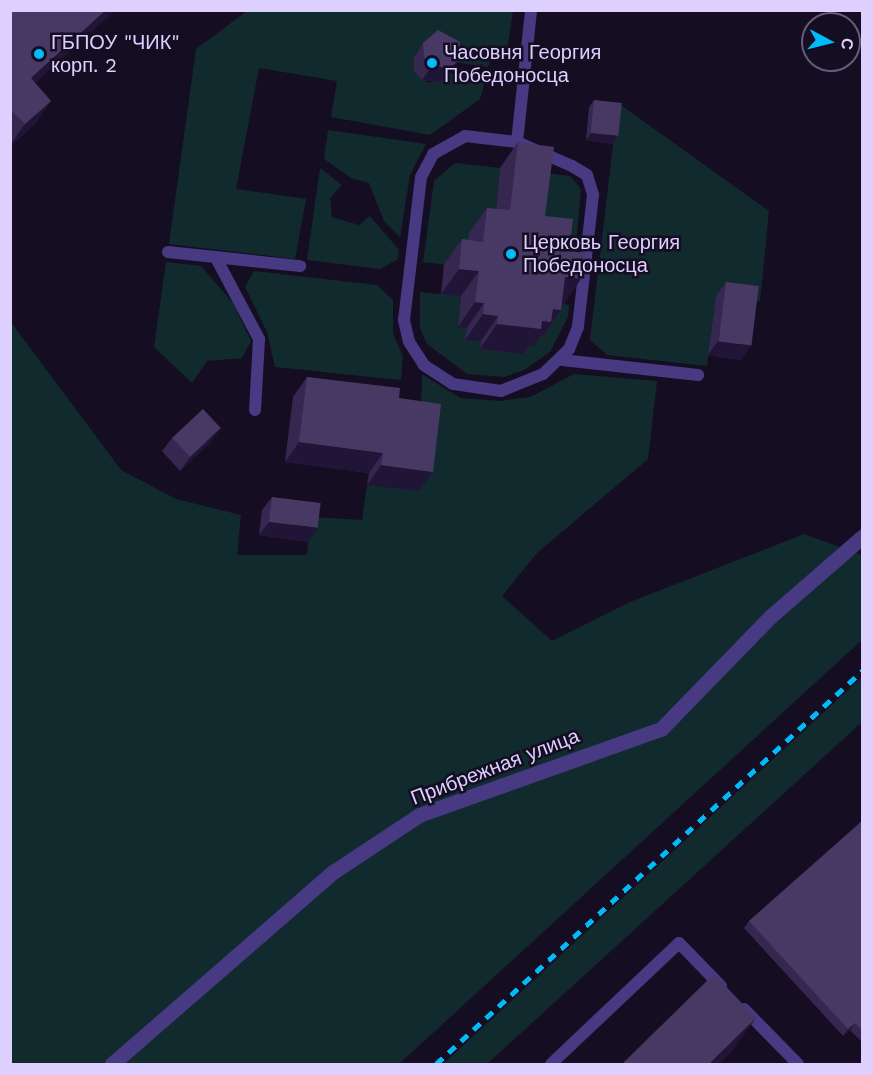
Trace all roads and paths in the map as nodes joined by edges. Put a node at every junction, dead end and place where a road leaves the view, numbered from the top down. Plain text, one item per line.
1 (531, 10) edge
2 (517, 142) junction
3 (168, 252) dead end
4 (216, 258) junction
5 (300, 266) dead end
6 (562, 360) junction
7 (698, 375) dead end
8 (255, 410) dead end
9 (862, 537) edge
10 (790, 1062) edge
11 (112, 1065) edge
12 (551, 1065) edge

1 - 2 lane
2 - 6 lane
2 - 6 lane
3 - 4 lane
4 - 5 lane
4 - 8 lane
6 - 7 lane
9 - 11 street, Прибрежная улица
10 - 12 lane

